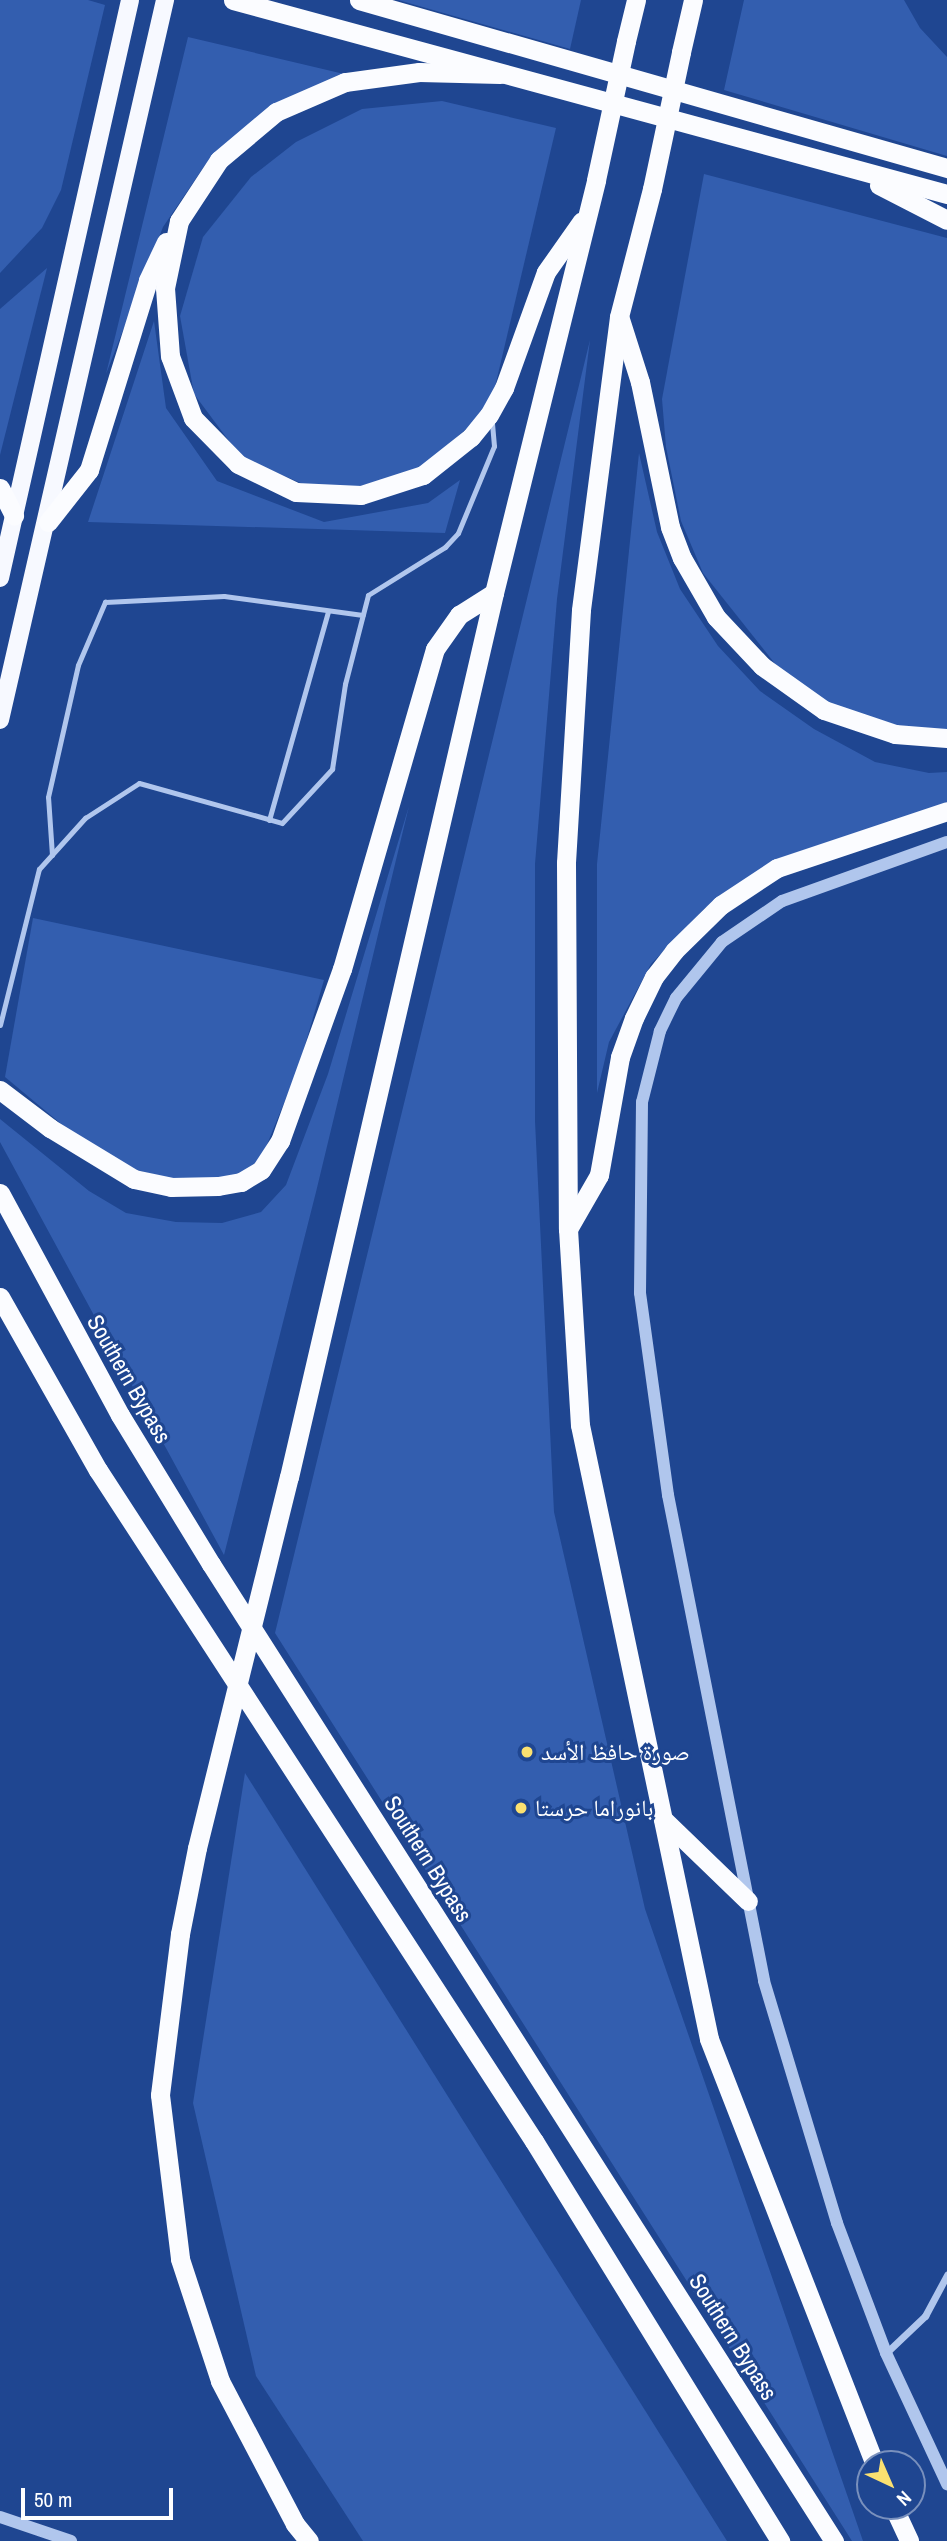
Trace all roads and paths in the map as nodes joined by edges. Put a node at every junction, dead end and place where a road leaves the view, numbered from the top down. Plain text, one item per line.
1 (130, 0) edge
2 (165, 0) edge
3 (233, 0) edge
4 (359, 0) edge
5 (636, 0) edge
6 (693, 0) edge
7 (500, 74) junction
8 (820, 159) junction
9 (947, 168) edge
10 (947, 194) edge
11 (587, 215) junction
12 (947, 220) edge
13 (179, 221) junction
14 (620, 317) junction
15 (489, 415) junction
16 (0, 488) edge
17 (14, 516) junction
18 (48, 522) junction
19 (0, 578) edge
20 (494, 593) junction
21 (328, 611) junction
22 (363, 615) junction
23 (0, 720) edge
24 (947, 738) edge
25 (947, 811) edge
26 (269, 820) junction
27 (947, 842) edge
28 (51, 855) junction
29 (0, 1025) edge
30 (0, 1090) edge
31 (0, 1193) edge
32 (568, 1228) junction
33 (0, 1297) edge
34 (663, 1818) junction
35 (748, 1900) junction
36 (947, 2275) edge
37 (886, 2353) junction
38 (870, 2450) edge
39 (947, 2484) edge
40 (0, 2517) edge
41 (899, 2520) edge
42 (71, 2541) edge
43 (309, 2541) edge
44 (780, 2541) edge
45 (834, 2541) edge
46 (909, 2541) edge

1 - 17 main road
2 - 18 main road
3 - 7 highway
4 - 9 highway
5 - 11 highway, bridge
6 - 14 highway, bridge
7 - 8 highway
7 - 13 highway
8 - 10 highway
8 - 12 highway
11 - 15 highway
11 - 20 highway
13 - 15 highway
13 - 18 highway
14 - 24 highway
14 - 32 highway
15 - 22 lane
16 - 17 highway
17 - 19 main road
18 - 23 main road
20 - 30 highway
20 - 43 highway, bridge
21 - 22 lane
21 - 26 lane
21 - 28 lane
22 - 26 lane
25 - 32 highway
26 - 28 lane
27 - 35 street
28 - 29 lane
31 - 45 highway, Southern Bypass
32 - 34 highway
33 - 44 highway
34 - 35 highway
34 - 38 highway
35 - 37 street
36 - 37 street
37 - 39 street
40 - 42 street
41 - 46 highway

